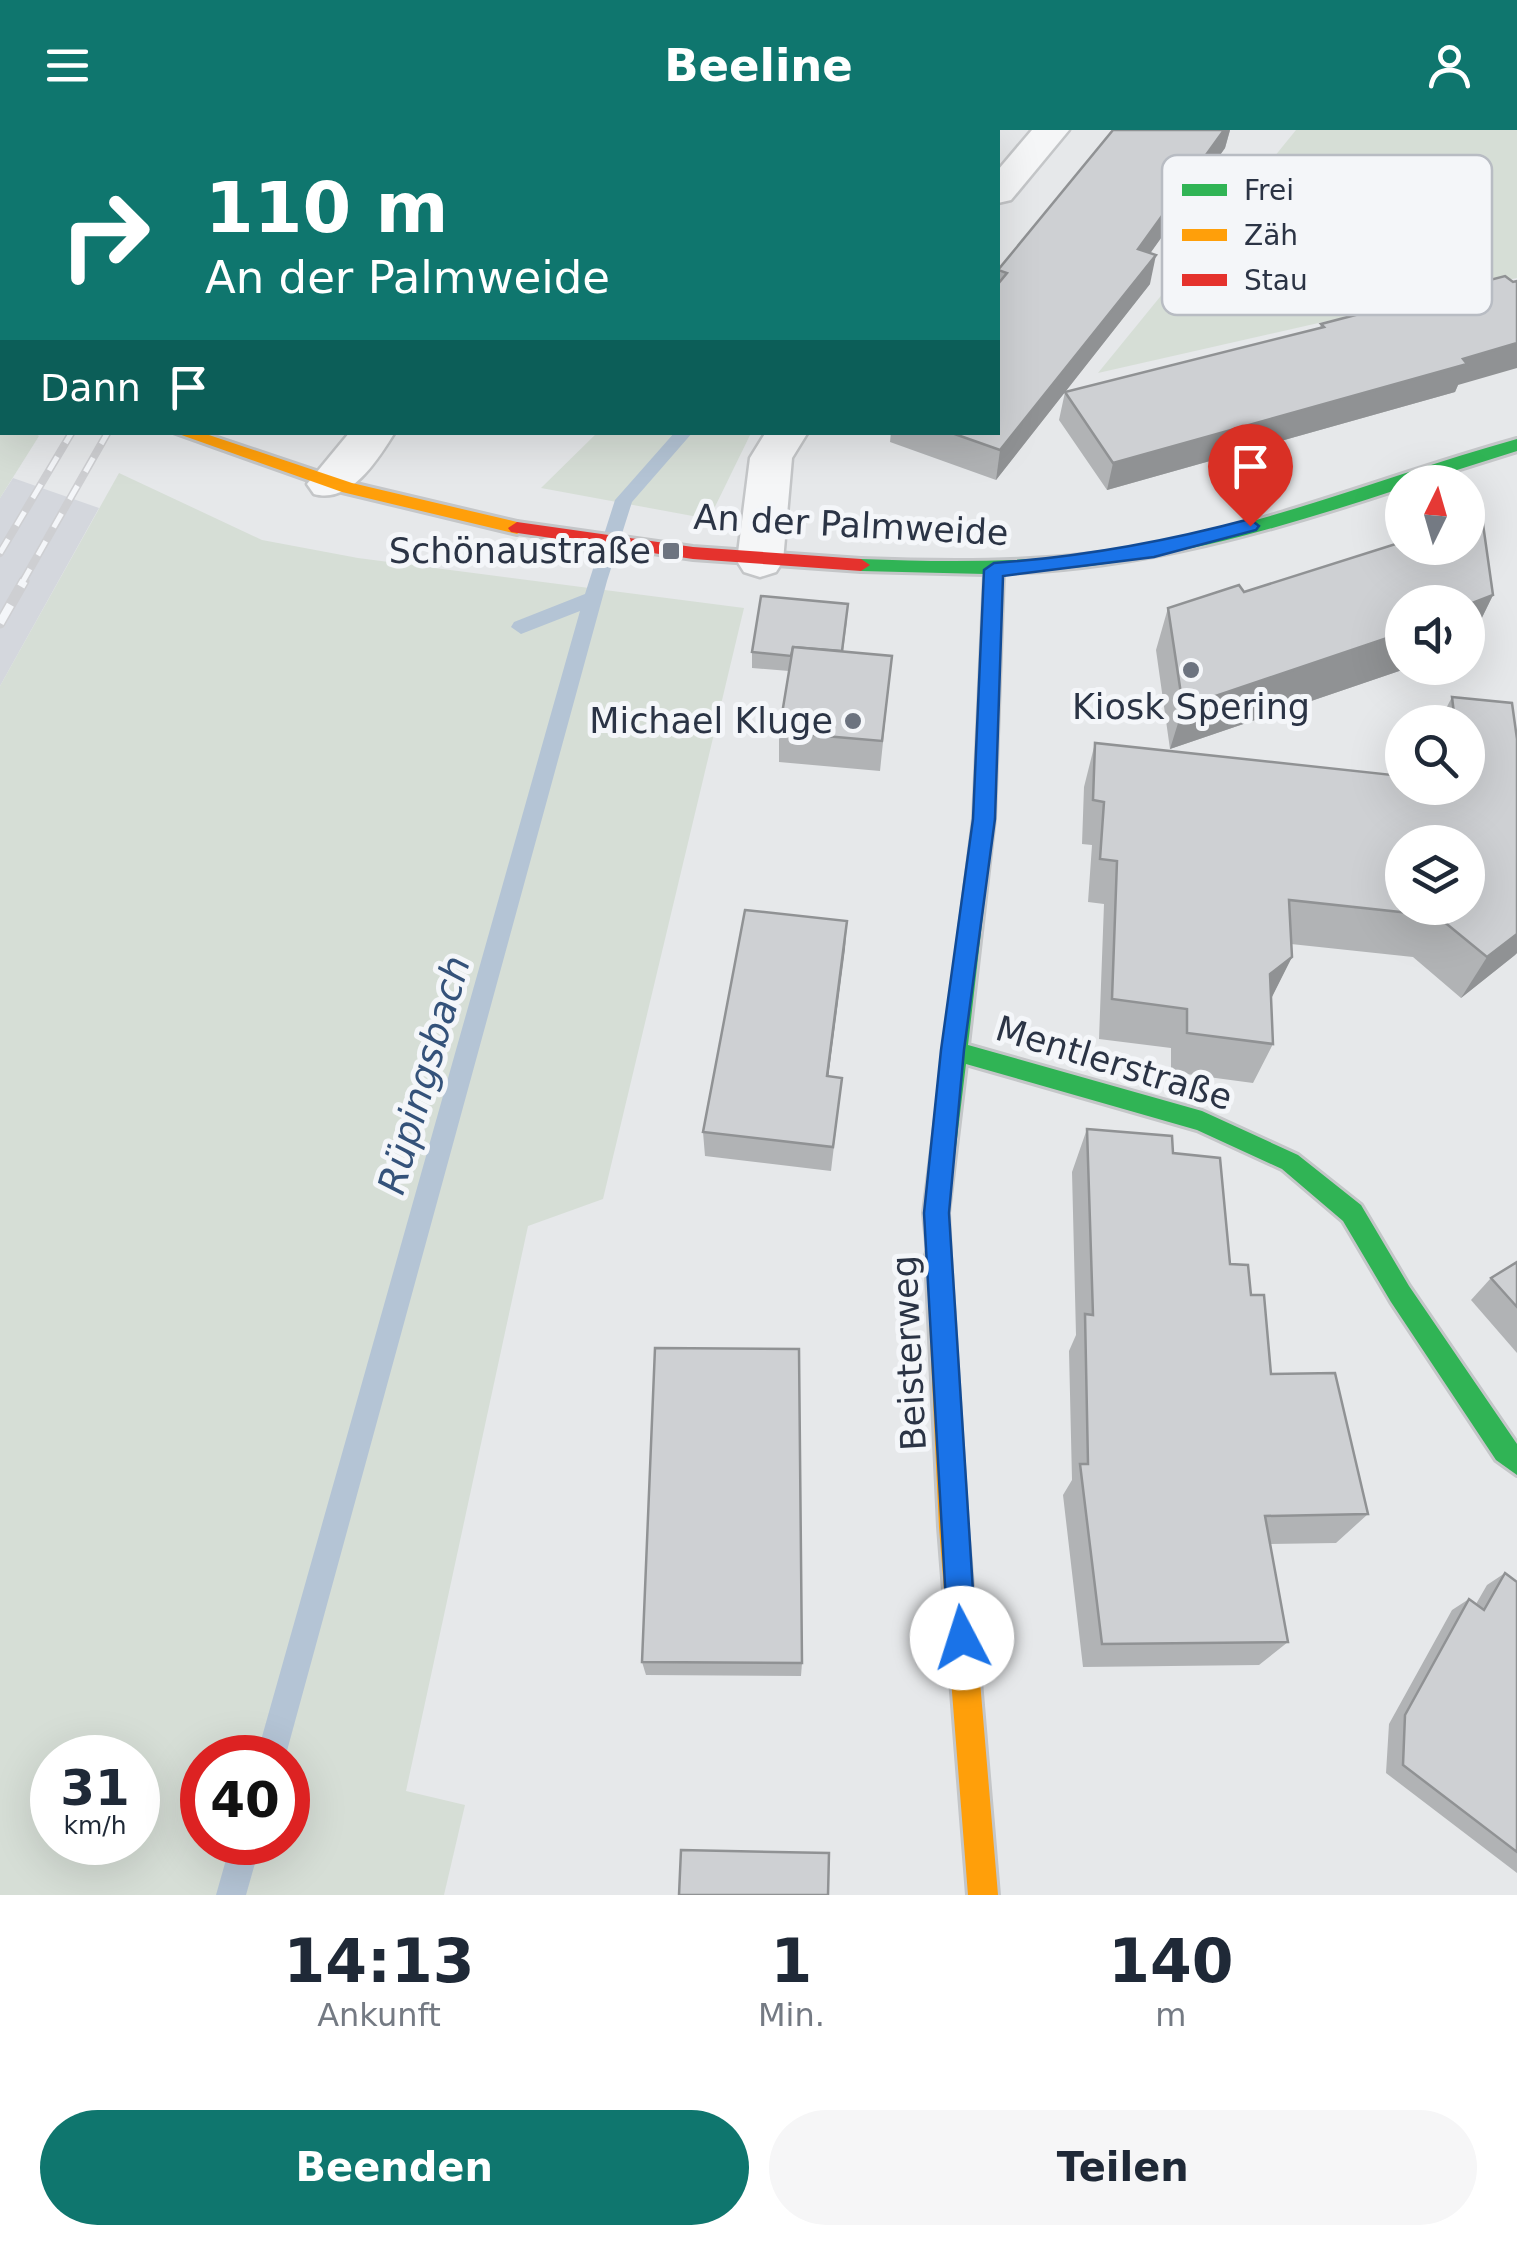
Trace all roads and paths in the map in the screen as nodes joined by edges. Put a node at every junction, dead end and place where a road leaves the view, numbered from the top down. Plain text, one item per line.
1 (1051, 130) edge
2 (1000, 190) edge
3 (190, 435) edge
4 (371, 435) edge
5 (785, 435) edge
6 (1517, 445) edge
7 (329, 484) junction
8 (760, 562) junction
9 (994, 570) junction
10 (952, 1050) junction
11 (1517, 1462) edge
12 (983, 1895) edge

1 - 2 street
3 - 7 street, An der Palmweide
4 - 7 street
5 - 8 street
6 - 9 street, An der Palmweide
7 - 8 street, An der Palmweide
8 - 9 street, An der Palmweide
9 - 10 street, Beisterweg
10 - 11 street, Mentlerstraße
10 - 12 street, Beisterweg

